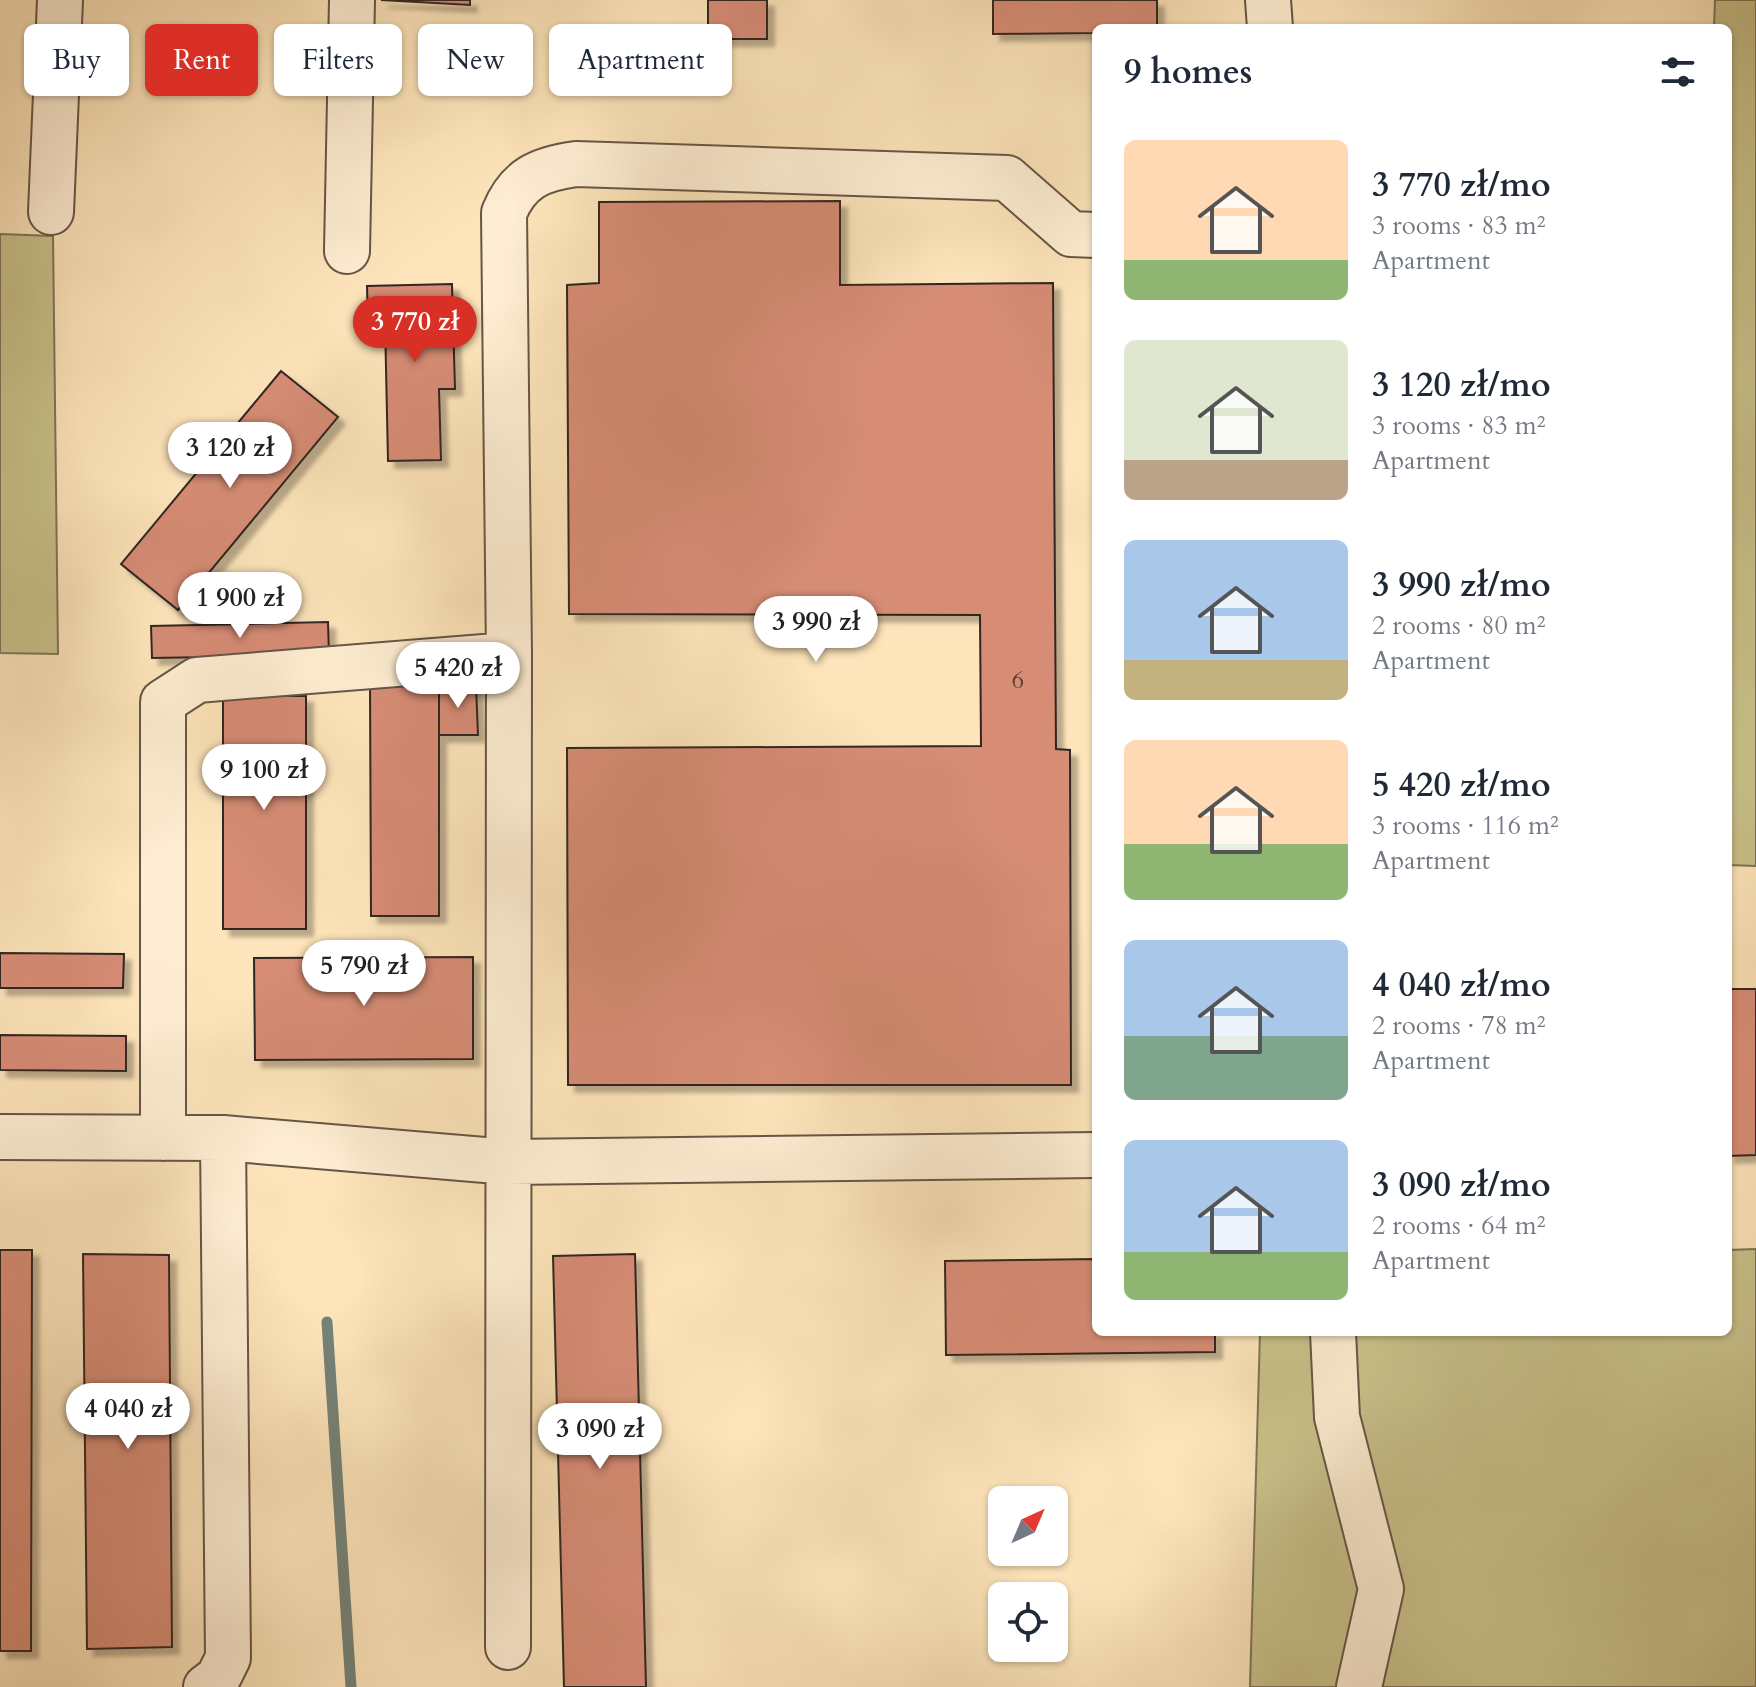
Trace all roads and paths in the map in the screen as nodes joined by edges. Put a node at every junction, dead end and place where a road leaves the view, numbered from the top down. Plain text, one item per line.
1 (60, 0) edge
2 (352, 0) edge
3 (1268, 0) edge
4 (1270, 24) edge
5 (51, 212) dead end
6 (1092, 235) edge
7 (347, 251) dead end
8 (509, 655) junction
9 (0, 1137) edge
10 (163, 1138) junction
11 (223, 1138) junction
12 (1092, 1155) edge
13 (509, 1162) junction
14 (1333, 1336) edge
15 (508, 1647) dead end
16 (206, 1687) edge
17 (1359, 1687) edge

1 - 5 street
2 - 7 street
3 - 4 street
6 - 8 street
8 - 10 street
8 - 13 street
9 - 10 street
10 - 11 street
11 - 13 street
11 - 16 street
12 - 13 street
13 - 15 street
14 - 17 street

